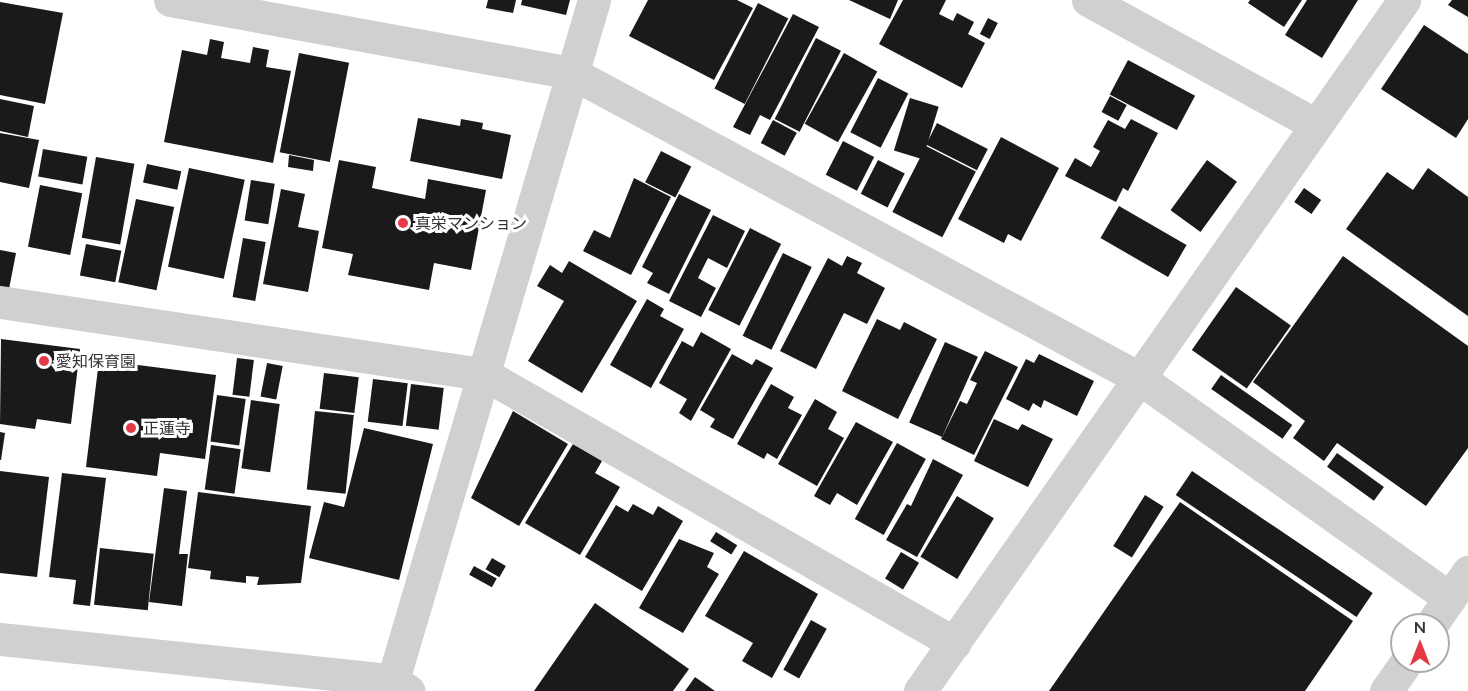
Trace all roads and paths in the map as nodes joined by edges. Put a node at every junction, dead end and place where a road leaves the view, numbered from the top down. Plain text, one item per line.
1 (170, 0) edge
2 (594, 0) edge
3 (1088, 0) edge
4 (1404, 0) edge
5 (572, 73) junction
6 (1316, 125) junction
7 (0, 302) edge
8 (484, 374) junction
9 (1139, 378) junction
10 (1459, 585) edge
11 (1439, 613) edge
12 (0, 639) edge
13 (954, 643) junction
14 (1399, 673) edge
15 (401, 686) edge
16 (920, 691) edge
17 (1386, 691) edge

1 - 5 street
2 - 5 street
3 - 6 street
4 - 6 street
5 - 8 street
5 - 9 street
6 - 9 street
7 - 8 street
8 - 13 street
8 - 15 street
9 - 10 street
9 - 13 street
10 - 11 street
12 - 15 street
13 - 16 street
14 - 17 street

